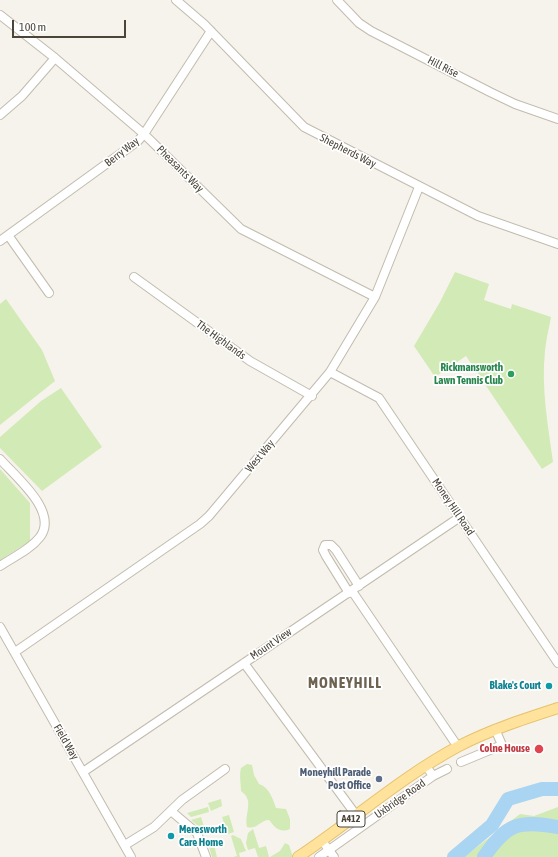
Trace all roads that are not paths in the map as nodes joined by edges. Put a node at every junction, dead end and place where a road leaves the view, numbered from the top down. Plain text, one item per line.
1 (176, 0) edge
2 (337, 0) edge
3 (0, 15) edge
4 (211, 32) junction
5 (55, 58) junction
6 (0, 115) edge
7 (558, 119) edge
8 (144, 134) junction
9 (419, 187) junction
10 (8, 235) junction
11 (0, 241) edge
12 (558, 244) edge
13 (134, 277) dead end
14 (49, 293) dead end
15 (375, 297) junction
16 (330, 372) junction
17 (312, 396) junction
18 (0, 459) edge
19 (460, 517) junction
20 (0, 566) edge
21 (353, 590) junction
22 (0, 626) edge
23 (15, 652) junction
24 (244, 663) junction
25 (558, 663) edge
26 (558, 708) edge
27 (495, 729) junction
28 (458, 747) junction
29 (461, 762) dead end
30 (426, 766) junction
31 (225, 769) dead end
32 (447, 769) dead end
33 (83, 772) junction
34 (433, 776) junction
35 (171, 811) junction
36 (356, 815) junction
37 (322, 841) junction
38 (125, 845) junction
39 (328, 850) junction
40 (131, 857) edge
41 (206, 857) edge
42 (298, 857) edge
43 (319, 857) edge
44 (334, 857) edge

1 - 4 street, Shepherds Way
2 - 7 street, Hill Rise
3 - 5 street, Pheasants Way
4 - 8 street, Berry Way
4 - 9 street, Shepherds Way
5 - 6 street
5 - 8 street, Pheasants Way
8 - 10 street, Berry Way
8 - 15 street, Pheasants Way
9 - 12 street, Shepherds Way
9 - 15 street, West Way
10 - 11 street, Berry Way
10 - 14 street
13 - 17 street, The Highlands
15 - 16 street, West Way
16 - 17 street, West Way
16 - 19 street, Money Hill Road
17 - 23 street, West Way
18 - 20 street
19 - 21 street, Mount View
19 - 25 street, Money Hill Road
21 - 21 street
21 - 24 street, Mount View
21 - 28 street
22 - 23 street, Field Way
23 - 33 street, Field Way
24 - 33 street, Mount View
24 - 36 street
26 - 27 main road, Uxbridge Road / A412
27 - 28 main road, Uxbridge Road / A412
27 - 29 street
28 - 30 main road, Uxbridge Road / A412
30 - 34 street, Uxbridge Road
30 - 36 main road, Uxbridge Road / A412
31 - 35 street
32 - 34 street, Uxbridge Road
33 - 38 street, Field Way
34 - 39 street, Uxbridge Road
35 - 38 street
35 - 41 street
36 - 37 main road, A412
37 - 39 street
37 - 42 main road, A412
38 - 40 street, Field Way
39 - 43 street, Uxbridge Road
39 - 44 street

